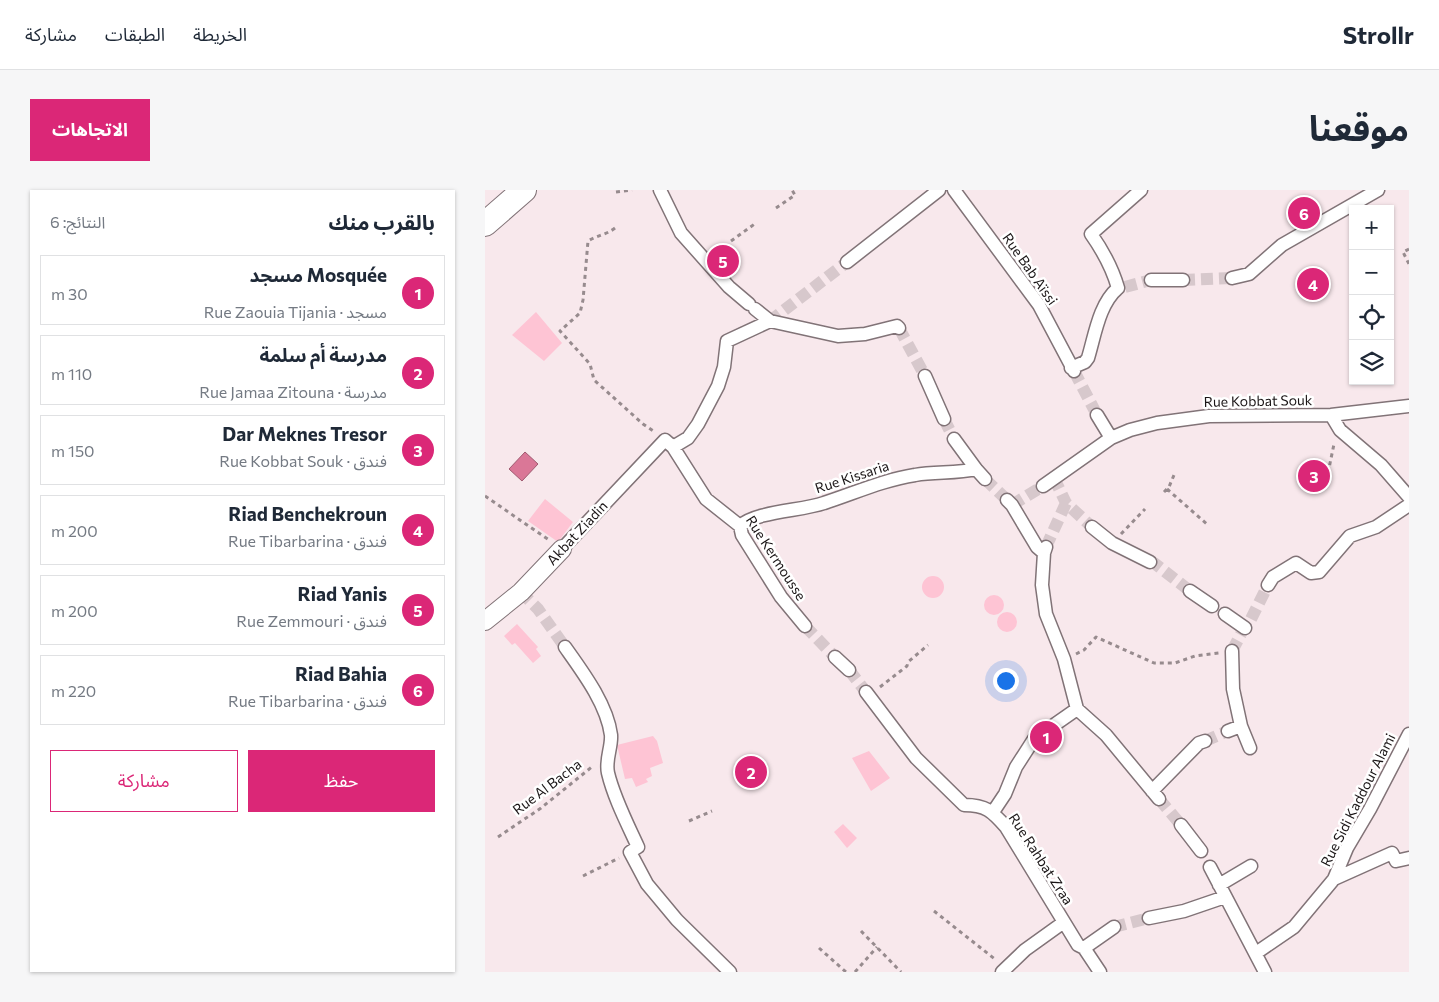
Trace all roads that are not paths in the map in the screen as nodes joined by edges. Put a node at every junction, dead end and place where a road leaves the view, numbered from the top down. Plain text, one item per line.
1 (524, 190) edge
2 (660, 190) edge
3 (939, 190) edge
4 (954, 190) edge
5 (1141, 190) edge
6 (1378, 190) edge
7 (485, 224) edge
8 (847, 262) tunnel mouth
9 (1232, 278) tunnel mouth
10 (1151, 280) tunnel mouth
11 (1183, 280) tunnel mouth
12 (769, 321) junction
13 (899, 328) dead end
14 (925, 376) tunnel mouth
15 (1409, 406) edge
16 (1097, 415) tunnel mouth
17 (1331, 415) junction
18 (944, 420) tunnel mouth
19 (1111, 438) junction
20 (955, 439) tunnel mouth
21 (669, 443) junction
22 (976, 469) junction
23 (985, 479) tunnel mouth
24 (1043, 486) tunnel mouth
25 (1409, 497) edge
26 (1007, 500) tunnel mouth
27 (1409, 505) edge
28 (740, 526) junction
29 (1092, 527) tunnel mouth
30 (562, 549) joint
31 (1150, 562) tunnel mouth
32 (1268, 585) tunnel mouth
33 (1190, 590) tunnel mouth
34 (1212, 606) dead end
35 (1225, 614) dead end
36 (485, 621) edge
37 (805, 626) tunnel mouth
38 (1246, 627) dead end
39 (565, 647) tunnel mouth
40 (1232, 651) tunnel mouth
41 (835, 657) tunnel mouth
42 (849, 670) tunnel mouth
43 (867, 694) tunnel mouth
44 (1077, 709) junction
45 (1241, 726) junction
46 (1228, 731) tunnel mouth
47 (1409, 734) edge
48 (1205, 741) tunnel mouth
49 (1250, 748) dead end
50 (993, 812) junction
51 (1181, 825) tunnel mouth
52 (1201, 851) dead end
53 (1409, 858) edge
54 (1251, 866) dead end
55 (1210, 867) dead end
56 (1334, 879) junction
57 (1219, 885) junction
58 (1225, 897) junction
59 (1149, 918) tunnel mouth
60 (1064, 922) junction
61 (1114, 927) tunnel mouth
62 (1084, 948) junction
63 (1256, 953) junction
64 (1004, 970) edge
65 (730, 972) edge
66 (1100, 972) edge
67 (1265, 972) edge

1 - 7 main road
2 - 12 street
3 - 8 street
4 - 5 street, Rue Bab Aïssi
6 - 9 street
10 - 11 street
12 - 13 street
12 - 21 street, Akbat Ziadin
14 - 18 street
15 - 17 street, Rue Kobbat Souk
16 - 19 street
17 - 19 street, Rue Kobbat Souk
17 - 25 street
19 - 24 street, Rue Kobbat Souk
20 - 22 street
21 - 28 street, Rue Kermousse
21 - 30 street, Akbat Ziadin
22 - 23 street
22 - 28 street, Rue Kissaria
26 - 44 street
27 - 32 street
28 - 37 street, Rue Kermousse
29 - 31 street
30 - 36 street, Akbat Ziadin
33 - 34 street
35 - 38 street
39 - 65 street
40 - 45 street
41 - 42 street
43 - 50 street
44 - 48 street
44 - 50 street
45 - 46 street
45 - 49 street
47 - 56 street, Rue Sidi Kaddour Alami
50 - 60 street, Rue Rahbat Zraa
51 - 52 street
53 - 56 street
54 - 57 street
55 - 57 street
56 - 63 street
57 - 58 street
58 - 59 street
58 - 63 street
60 - 62 street, Rue Rahbat Zraa
60 - 64 street
61 - 62 street
62 - 66 street, Rue Rahbat Zraa
63 - 67 street

